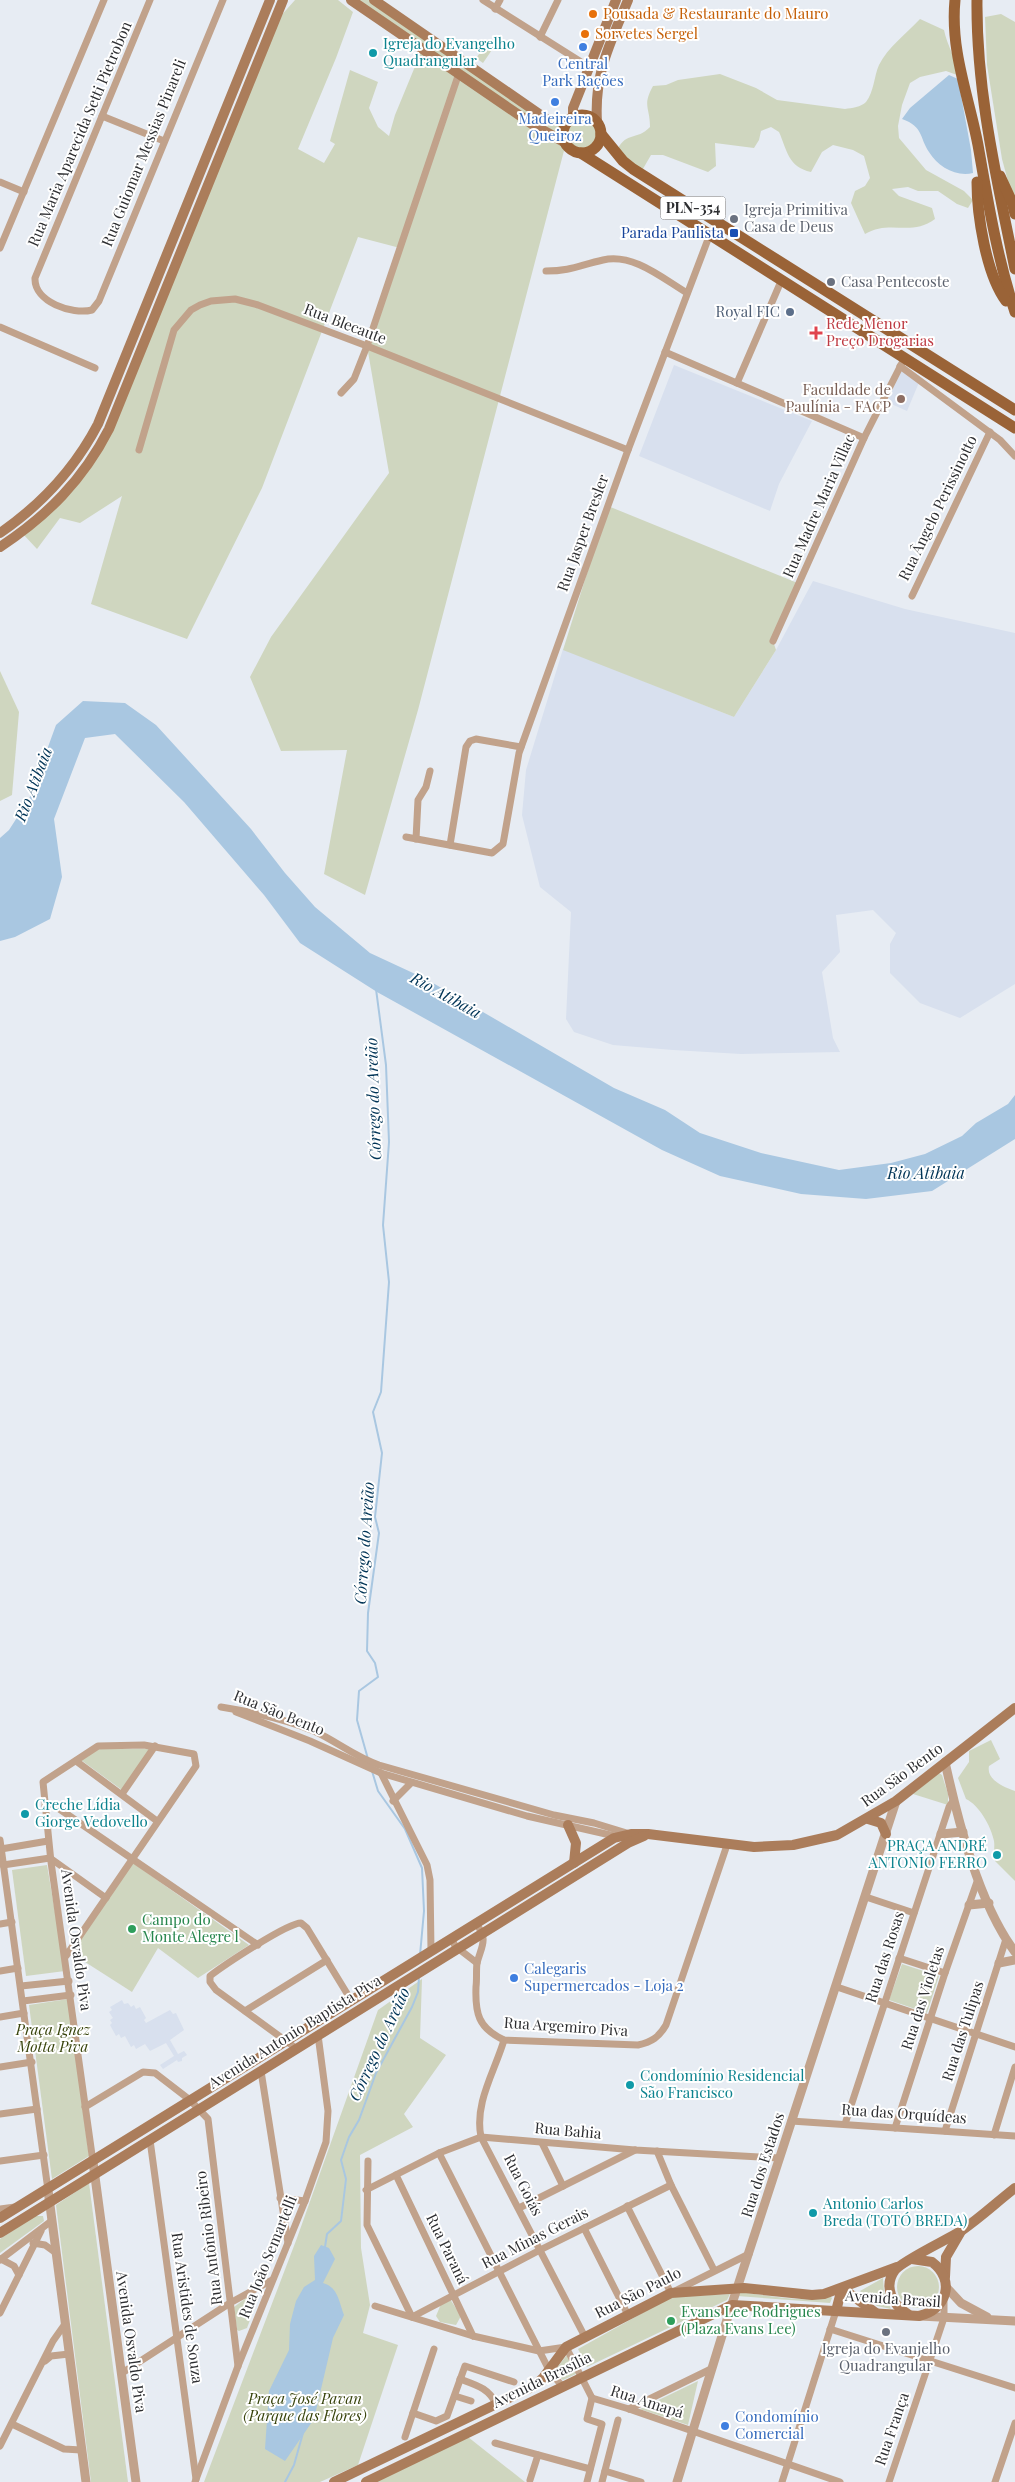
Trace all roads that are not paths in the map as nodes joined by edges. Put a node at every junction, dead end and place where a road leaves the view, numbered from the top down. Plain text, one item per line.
1 (104, 0) edge
2 (150, 0) edge
3 (223, 0) edge
4 (270, 0) edge
5 (288, 0) edge
6 (351, 0) edge
7 (483, 0) edge
8 (500, 0) edge
9 (558, 0) edge
10 (616, 0) edge
11 (628, 0) edge
12 (955, 0) edge
13 (977, 0) edge
14 (379, 1) edge
15 (281, 5) edge
16 (495, 8) junction
17 (540, 37) junction
18 (589, 67) junction
19 (459, 73) junction
20 (102, 116) junction
21 (570, 119) junction
22 (597, 122) junction
23 (601, 134) junction
24 (164, 141) junction
25 (566, 143) junction
26 (581, 153) junction
27 (994, 166) junction
28 (982, 168) junction
29 (0, 182) edge
30 (24, 192) junction
31 (1015, 214) edge
32 (1006, 227) junction
33 (992, 231) junction
34 (710, 234) junction
35 (0, 248) edge
36 (1015, 269) edge
37 (546, 271) dead end
38 (782, 279) junction
39 (688, 293) junction
40 (85, 312) joint
41 (1015, 312) edge
42 (0, 327) edge
43 (367, 346) junction
44 (665, 352) junction
45 (903, 362) junction
46 (95, 368) dead end
47 (737, 383) junction
48 (341, 393) dead end
49 (1010, 404) edge
50 (1015, 410) edge
51 (1015, 428) edge
52 (990, 432) junction
53 (864, 438) junction
54 (139, 450) dead end
55 (628, 450) junction
56 (1015, 456) edge
57 (0, 533) edge
58 (0, 547) edge
59 (912, 596) dead end
60 (773, 641) dead end
61 (520, 747) junction
62 (430, 771) dead end
63 (406, 837) dead end
64 (416, 839) junction
65 (450, 845) junction
66 (1015, 1708) edge
67 (313, 1731) junction
68 (310, 1741) junction
69 (155, 1746) junction
70 (76, 1761) junction
71 (945, 1762) junction
72 (379, 1765) junction
73 (381, 1773) junction
74 (411, 1783) junction
75 (122, 1794) junction
76 (393, 1801) junction
77 (896, 1801) junction
78 (954, 1801) junction
79 (45, 1806) junction
80 (554, 1818) junction
81 (868, 1819) junction
82 (157, 1820) junction
83 (568, 1825) junction
84 (963, 1832) junction
85 (886, 1834) junction
86 (941, 1834) junction
87 (618, 1836) junction
88 (637, 1837) junction
89 (0, 1840) edge
90 (48, 1841) junction
91 (727, 1845) junction
92 (1, 1849) junction
93 (50, 1858) junction
94 (132, 1860) junction
95 (574, 1863) junction
96 (4, 1865) junction
97 (979, 1878) junction
98 (3, 1881) edge
99 (106, 1898) junction
100 (866, 1898) junction
101 (989, 1903) junction
102 (969, 1905) junction
103 (914, 1913) junction
104 (490, 1915) junction
105 (12, 1922) junction
106 (0, 1924) edge
107 (476, 1924) junction
108 (496, 1925) junction
109 (483, 1933) junction
110 (452, 1939) junction
111 (1006, 1939) junction
112 (258, 1945) junction
113 (459, 1949) junction
114 (1015, 1952) edge
115 (66, 1956) junction
116 (424, 1956) junction
117 (899, 1958) junction
118 (326, 1960) junction
119 (1015, 1960) edge
120 (477, 1963) junction
121 (999, 1963) junction
122 (18, 1968) junction
123 (0, 1971) edge
124 (397, 1972) junction
125 (945, 1973) junction
126 (69, 1981) junction
127 (404, 1983) junction
128 (21, 1986) junction
129 (837, 1987) junction
130 (71, 1995) junction
131 (351, 2000) junction
132 (23, 2001) junction
133 (884, 2003) junction
134 (245, 2011) junction
135 (24, 2013) junction
136 (0, 2017) edge
137 (930, 2019) junction
138 (977, 2034) junction
139 (318, 2035) junction
140 (504, 2040) junction
141 (285, 2041) junction
142 (1015, 2047) edge
143 (297, 2049) junction
144 (32, 2062) junction
145 (0, 2067) edge
146 (1015, 2068) edge
147 (261, 2071) junction
148 (190, 2100) junction
149 (85, 2106) junction
150 (37, 2109) junction
151 (199, 2109) junction
152 (0, 2114) edge
153 (792, 2121) junction
154 (845, 2124) junction
155 (895, 2128) junction
156 (945, 2131) junction
157 (994, 2135) junction
158 (1015, 2136) edge
159 (482, 2137) junction
160 (150, 2140) junction
161 (542, 2143) junction
162 (635, 2150) junction
163 (657, 2151) junction
164 (439, 2153) junction
165 (44, 2155) junction
166 (780, 2158) junction
167 (0, 2161) edge
168 (368, 2161) dead end
169 (93, 2162) junction
170 (95, 2175) junction
171 (396, 2175) junction
172 (671, 2185) junction
173 (563, 2186) junction
174 (1015, 2188) edge
175 (48, 2190) junction
176 (366, 2190) junction
177 (280, 2198) junction
178 (305, 2201) junction
179 (49, 2202) junction
180 (18, 2206) junction
181 (627, 2206) junction
182 (519, 2208) junction
183 (0, 2209) edge
184 (0, 2218) edge
185 (50, 2222) junction
186 (584, 2228) junction
187 (962, 2230) junction
188 (41, 2231) junction
189 (0, 2233) edge
190 (35, 2243) junction
191 (288, 2244) junction
192 (22, 2245) junction
193 (540, 2250) junction
194 (56, 2253) junction
195 (749, 2254) junction
196 (1, 2259) edge
197 (912, 2259) junction
198 (897, 2268) junction
199 (714, 2270) junction
200 (498, 2272) junction
201 (19, 2275) junction
202 (272, 2280) junction
203 (842, 2288) junction
204 (945, 2288) junction
205 (737, 2289) junction
206 (671, 2293) junction
207 (454, 2295) junction
208 (230, 2303) junction
209 (732, 2305) junction
210 (375, 2306) dead end
211 (836, 2310) junction
212 (0, 2313) edge
213 (876, 2313) junction
214 (628, 2315) junction
215 (914, 2315) junction
216 (412, 2317) junction
217 (944, 2318) junction
218 (992, 2319) junction
219 (1015, 2321) edge
220 (64, 2324) junction
221 (830, 2329) junction
222 (473, 2336) junction
223 (585, 2337) junction
224 (177, 2339) junction
225 (566, 2347) junction
226 (434, 2349) dead end
227 (539, 2351) junction
228 (69, 2354) junction
229 (930, 2360) junction
230 (42, 2363) junction
231 (238, 2366) junction
232 (711, 2369) junction
233 (549, 2370) junction
234 (122, 2373) junction
235 (581, 2376) junction
236 (460, 2379) junction
237 (514, 2382) dead end
238 (562, 2386) junction
239 (1015, 2388) edge
240 (455, 2396) junction
241 (592, 2398) junction
242 (471, 2401) dead end
243 (496, 2404) junction
244 (629, 2409) junction
245 (413, 2413) junction
246 (618, 2420) dead end
247 (1015, 2423) edge
248 (12, 2424) junction
249 (692, 2431) junction
250 (405, 2437) dead end
251 (495, 2444) dead end
252 (0, 2446) edge
253 (81, 2450) junction
254 (538, 2455) junction
255 (788, 2465) junction
256 (590, 2468) junction
257 (605, 2471) junction
258 (196, 2480) edge
259 (530, 2480) dead end
260 (86, 2482) edge
261 (136, 2482) edge
262 (334, 2482) edge
263 (366, 2482) edge
264 (587, 2482) edge
265 (602, 2482) edge
266 (641, 2482) edge
267 (677, 2482) edge
268 (782, 2482) edge
269 (840, 2482) edge
270 (889, 2482) edge
271 (995, 2482) edge

1 - 30 street
2 - 20 street, Rua Maria Aparecida Setti Pietrobon
3 - 24 street, Rua Guiomar Messias Pinareli
4 - 57 main road
5 - 15 main road
6 - 19 main road, PLN-354
7 - 16 street
8 - 16 street
9 - 17 street
10 - 18 main road
11 - 22 main road
12 - 28 main road
13 - 27 main road
14 - 21 main road
15 - 58 main road
16 - 17 street
17 - 18 street
18 - 21 main road
19 - 25 main road, PLN-354
19 - 43 street
20 - 24 street
20 - 40 street, Rua Maria Aparecida Setti Pietrobon
21 - 22 main road
21 - 25 main road
22 - 23 main road
23 - 26 main road
23 - 49 main road, PLN-354
24 - 40 street, Rua Guiomar Messias Pinareli
25 - 26 main road, PLN-354
26 - 34 main road, PLN-354
27 - 31 main road
27 - 32 main road
28 - 33 main road
28 - 41 main road
29 - 30 street
30 - 35 street
32 - 33 main road
32 - 36 main road
33 - 41 main road
34 - 38 main road, PLN-354
34 - 39 street, Rua Jasper Bresler
37 - 39 street
38 - 45 main road, PLN-354
38 - 47 street
39 - 44 street, Rua Jasper Bresler
42 - 46 street
43 - 48 street
43 - 54 street, Rua Blecaute
43 - 55 street, Rua Blecaute
44 - 47 street
44 - 55 street, Rua Jasper Bresler
45 - 51 main road, PLN-354
45 - 52 street
45 - 53 street, Rua Madre Maria Villac
47 - 53 street
49 - 50 main road, PLN-354
52 - 56 street
52 - 59 street, Rua Ângelo Perissinotto
53 - 60 street, Rua Madre Maria Villac
55 - 61 street, Rua Jasper Bresler
61 - 65 street, Rua Jasper Bresler
61 - 65 street
62 - 64 street
63 - 64 street
64 - 65 street
66 - 71 main road, Rua São Bento
67 - 68 street
67 - 68 street, Rua São Bento
67 - 72 street, Rua São Bento
68 - 73 street, Rua São Bento
69 - 70 street
69 - 75 street
69 - 82 street
70 - 75 street
70 - 79 street, Avenida Osvaldo Piva
71 - 77 main road, Rua São Bento
71 - 78 street
72 - 73 street
72 - 80 street, Rua São Bento
73 - 74 street, Rua São Bento
73 - 76 street
74 - 76 street
74 - 80 street, Rua São Bento
75 - 82 street
76 - 116 street
77 - 81 main road, Rua São Bento
77 - 85 street, Rua dos Estados
78 - 84 street
78 - 86 street, Rua das Rosas
79 - 90 street, Avenida Osvaldo Piva
79 - 94 street
80 - 83 street, Rua São Bento
80 - 88 street, Rua São Bento
81 - 85 main road
81 - 91 main road, Rua São Bento
82 - 94 street
83 - 87 street, Rua São Bento
83 - 95 main road
84 - 86 street
84 - 97 street
85 - 100 street, Rua dos Estados
86 - 103 street, Rua das Rosas
87 - 88 main road, Rua São Bento
87 - 95 main road, Avenida Antonio Baptista Piva
88 - 91 main road, Rua São Bento
88 - 108 main road, Avenida Antonio Baptista Piva
89 - 92 street
90 - 92 street
90 - 93 street, Avenida Osvaldo Piva
91 - 140 street, Rua Argemiro Piva
92 - 96 street
93 - 96 street
93 - 99 street
93 - 115 street, Avenida Osvaldo Piva
94 - 99 street
94 - 112 street
95 - 104 main road, Avenida Antonio Baptista Piva
96 - 98 street
97 - 101 street
97 - 102 street, Rua das Violetas
98 - 105 street
99 - 115 street
100 - 103 street
100 - 129 street, Rua dos Estados
101 - 102 street
101 - 111 street
102 - 125 street, Rua das Violetas
103 - 117 street, Rua das Rosas
104 - 107 main road, Avenida Antonio Baptista Piva
104 - 108 main road
105 - 106 street
105 - 122 street
107 - 109 street
107 - 110 main road, Avenida Antonio Baptista Piva
108 - 109 main road, Avenida Antonio Baptista Piva
109 - 113 main road, Avenida Antonio Baptista Piva
109 - 120 street, Rua Argemiro Piva
110 - 113 street
110 - 116 main road, Avenida Antonio Baptista Piva
111 - 114 street
111 - 121 street, Rua das Tulipas
112 - 118 street
112 - 134 street
113 - 120 street
113 - 127 main road, Avenida Antonio Baptista Piva
115 - 126 street, Avenida Osvaldo Piva
116 - 124 main road, Avenida Antonio Baptista Piva
117 - 125 street
117 - 133 street, Rua das Rosas
118 - 131 street
118 - 134 street
119 - 121 street
120 - 140 street, Rua Argemiro Piva
121 - 138 street, Rua das Tulipas
122 - 123 street
122 - 128 street
124 - 127 main road
124 - 131 main road, Avenida Antonio Baptista Piva
125 - 137 street, Rua das Violetas
126 - 128 street
126 - 130 street, Avenida Osvaldo Piva
127 - 139 main road, Avenida Antonio Baptista Piva
128 - 132 street
129 - 133 street
129 - 153 street, Rua dos Estados
130 - 132 street
130 - 149 street, Avenida Osvaldo Piva
131 - 141 main road, Avenida Antonio Baptista Piva
132 - 135 street
133 - 137 street
133 - 154 street, Rua das Rosas
134 - 141 street
135 - 136 street
135 - 144 street
137 - 138 street
137 - 155 street, Rua das Violetas
138 - 142 street
138 - 156 street, Rua das Tulipas
139 - 143 main road, Avenida Antonio Baptista Piva
139 - 178 street, Rua João Semartelli
140 - 159 street, Rua Goiás
141 - 143 street
141 - 148 main road, Avenida Antonio Baptista Piva
143 - 147 main road, Avenida Antonio Baptista Piva
144 - 145 street
144 - 150 street
146 - 157 street
147 - 151 main road, Avenida Antonio Baptista Piva
147 - 177 street
148 - 149 street, Rua Antônio Ribeiro
148 - 151 street, Rua Antônio Ribeiro
148 - 169 main road, Avenida Antonio Baptista Piva
149 - 169 street, Avenida Osvaldo Piva
150 - 152 street
150 - 165 street
151 - 160 main road, Avenida Antonio Baptista Piva
151 - 208 street, Rua Antônio Ribeiro
153 - 154 street, Rua das Orquídeas
153 - 166 street, Rua dos Estados
154 - 155 street, Rua das Orquídeas
155 - 156 street, Rua das Orquídeas
156 - 157 street, Rua das Orquídeas
157 - 158 street, Rua das Orquídeas
159 - 161 street, Rua Bahia
159 - 164 street, Rua Bahia
159 - 182 street, Rua Goiás
160 - 170 main road, Avenida Antonio Baptista Piva
160 - 224 street, Rua Aristides de Souza
161 - 162 street, Rua Bahia
161 - 173 street
162 - 163 street, Rua Bahia
162 - 173 street
163 - 166 street, Rua Bahia
163 - 172 street
164 - 171 street, Rua Bahia
164 - 200 street
165 - 167 street
165 - 175 street
166 - 195 street, Rua dos Estados
168 - 176 street
169 - 170 street, Avenida Osvaldo Piva
169 - 175 main road, Avenida Antonio Baptista Piva
170 - 179 main road, Avenida Antonio Baptista Piva
170 - 234 street, Avenida Osvaldo Piva
171 - 176 street, Rua Bahia
171 - 207 street, Rua Paraná
172 - 181 street, Rua Minas Gerais
172 - 199 street
173 - 182 street
174 - 187 main road
175 - 179 street
175 - 180 main road, Avenida Antonio Baptista Piva
176 - 216 street
177 - 178 street
177 - 191 street
178 - 191 street, Rua João Semartelli
179 - 185 street
179 - 189 main road, Avenida Antonio Baptista Piva
180 - 183 street
180 - 184 main road, Avenida Antonio Baptista Piva
181 - 186 street, Rua Minas Gerais
181 - 206 street
182 - 193 street, Rua Goiás
185 - 188 street
185 - 194 street
186 - 193 street, Rua Minas Gerais
186 - 214 street
187 - 197 main road
187 - 204 main road
188 - 190 street
188 - 192 street
190 - 192 street
190 - 194 street
190 - 201 street
191 - 202 street, Rua João Semartelli
192 - 196 street
193 - 200 street, Rua Minas Gerais
193 - 223 street, Rua Goiás
194 - 220 street
195 - 199 street, Rua São Paulo
195 - 205 street, Rua dos Estados
196 - 201 street
197 - 198 main road
197 - 204 main road
198 - 203 main road
198 - 215 main road
199 - 206 street, Rua São Paulo
200 - 207 street, Rua Minas Gerais
200 - 227 street
201 - 212 street
202 - 208 street
202 - 231 street, Rua João Semartelli
203 - 205 main road
203 - 211 main road
203 - 213 main road
204 - 215 main road
204 - 217 street, Rua França
204 - 218 street, Avenida Brasil
205 - 206 main road
205 - 209 street, Rua dos Estados
206 - 214 main road, Rua São Paulo
207 - 216 street, Rua Minas Gerais
207 - 222 street, Rua Paraná
208 - 224 street
208 - 231 street, Rua Antônio Ribeiro
209 - 211 main road, Avenida Brasil
209 - 232 street, Rua dos Estados
209 - 235 main road, Avenida Brasília
210 - 216 street, Rua São Paulo
211 - 213 main road, Avenida Brasil
211 - 221 street
213 - 215 main road, Avenida Brasil
214 - 223 main road, Rua São Paulo
215 - 217 street, Avenida Brasil
216 - 222 street, Rua São Paulo
217 - 218 street, Avenida Brasil
217 - 229 street, Rua França
218 - 219 street, Avenida Brasil
220 - 228 street
220 - 230 street
221 - 229 street
221 - 255 street
222 - 227 street, Rua São Paulo
223 - 225 main road, Rua São Paulo
224 - 234 street
224 - 258 street, Rua Aristides de Souza
225 - 227 street, Rua São Paulo
225 - 233 main road, Avenida Brasília
225 - 235 street, Rua Amapá
226 - 245 street
227 - 233 street
228 - 230 street
228 - 253 street
229 - 239 street
229 - 270 street, Rua França
230 - 248 street
231 - 258 street, Rua João Semartelli
232 - 244 street
232 - 249 street, Rua dos Estados
233 - 238 street
233 - 243 main road, Avenida Brasília
234 - 261 street, Avenida Osvaldo Piva
235 - 238 main road, Avenida Brasília
235 - 241 street, Rua Amapá
236 - 237 street
236 - 240 street
236 - 243 street
238 - 263 main road, Avenida Brasília
240 - 242 street
240 - 245 street
241 - 244 street, Rua Amapá
241 - 256 street
243 - 262 main road, Avenida Brasília
244 - 249 street, Rua Amapá
245 - 250 street
246 - 257 street
247 - 271 street
248 - 252 street
248 - 253 street
249 - 255 street, Rua Amapá
249 - 267 street, Rua dos Estados
251 - 254 street
253 - 260 street
254 - 256 street
254 - 259 street
255 - 268 street
255 - 269 street, Rua Amapá
256 - 264 street
257 - 265 street
257 - 266 street

